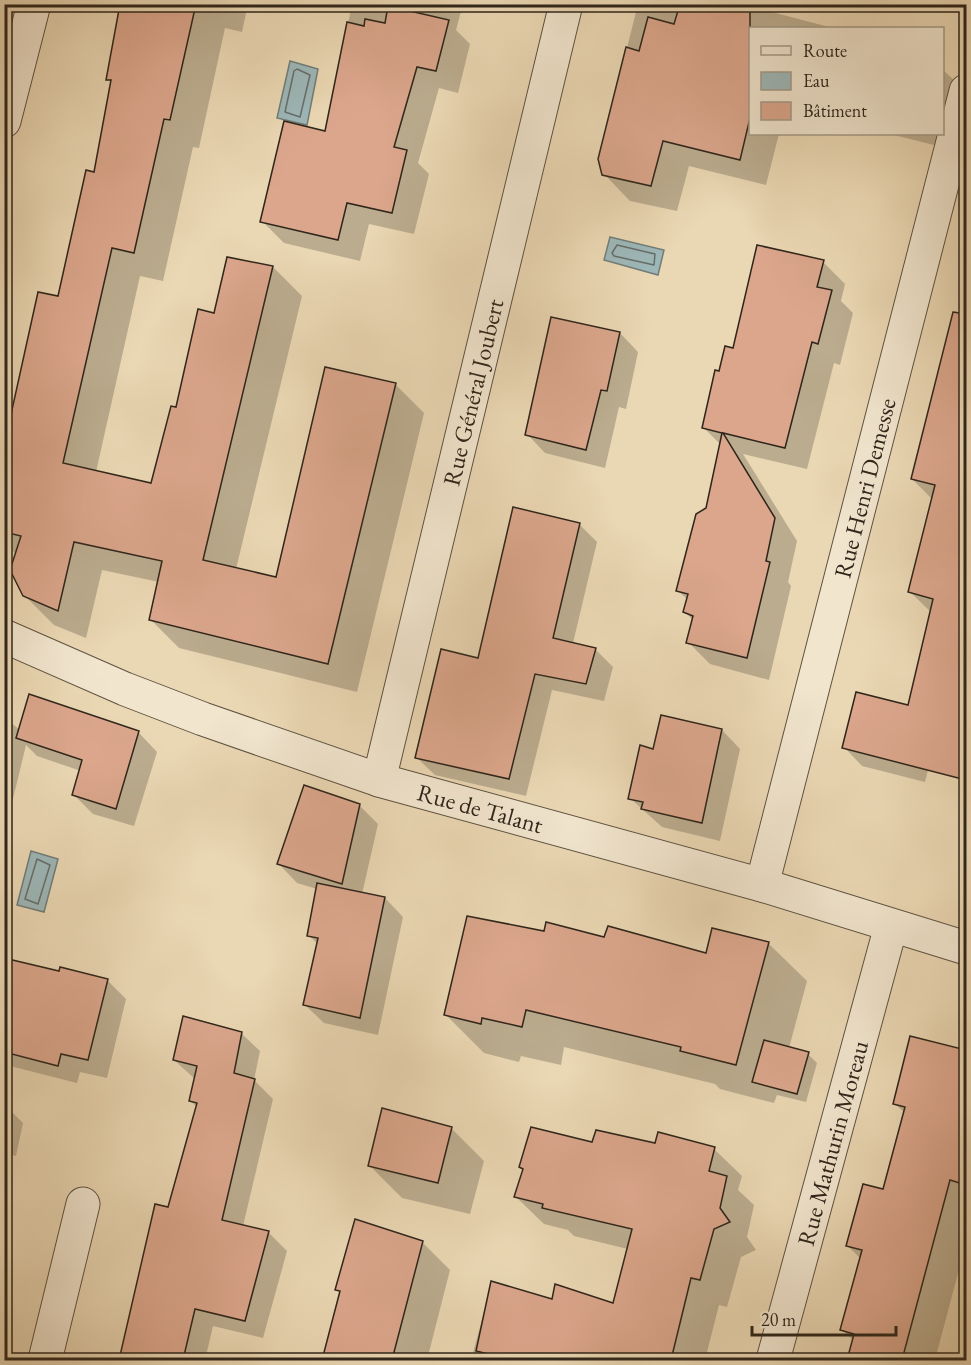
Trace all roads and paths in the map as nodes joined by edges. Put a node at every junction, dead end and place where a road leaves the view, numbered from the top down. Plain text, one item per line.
1 (34, 4) edge
2 (566, 4) edge
3 (966, 91) edge
4 (4, 121) edge
5 (4, 636) edge
6 (379, 780) junction
7 (762, 885) junction
8 (891, 926) junction
9 (966, 948) edge
10 (83, 1204) dead end
11 (45, 1360) edge
12 (773, 1360) edge

1 - 4 street
2 - 6 street, Rue Général Joubert
3 - 7 street, Rue Henri Demesse
5 - 6 street, Rue de Talant
6 - 7 street, Rue de Talant
7 - 8 street, Rue de Talant
8 - 9 street, Rue de Talant
8 - 12 street, Rue Mathurin Moreau
10 - 11 street

